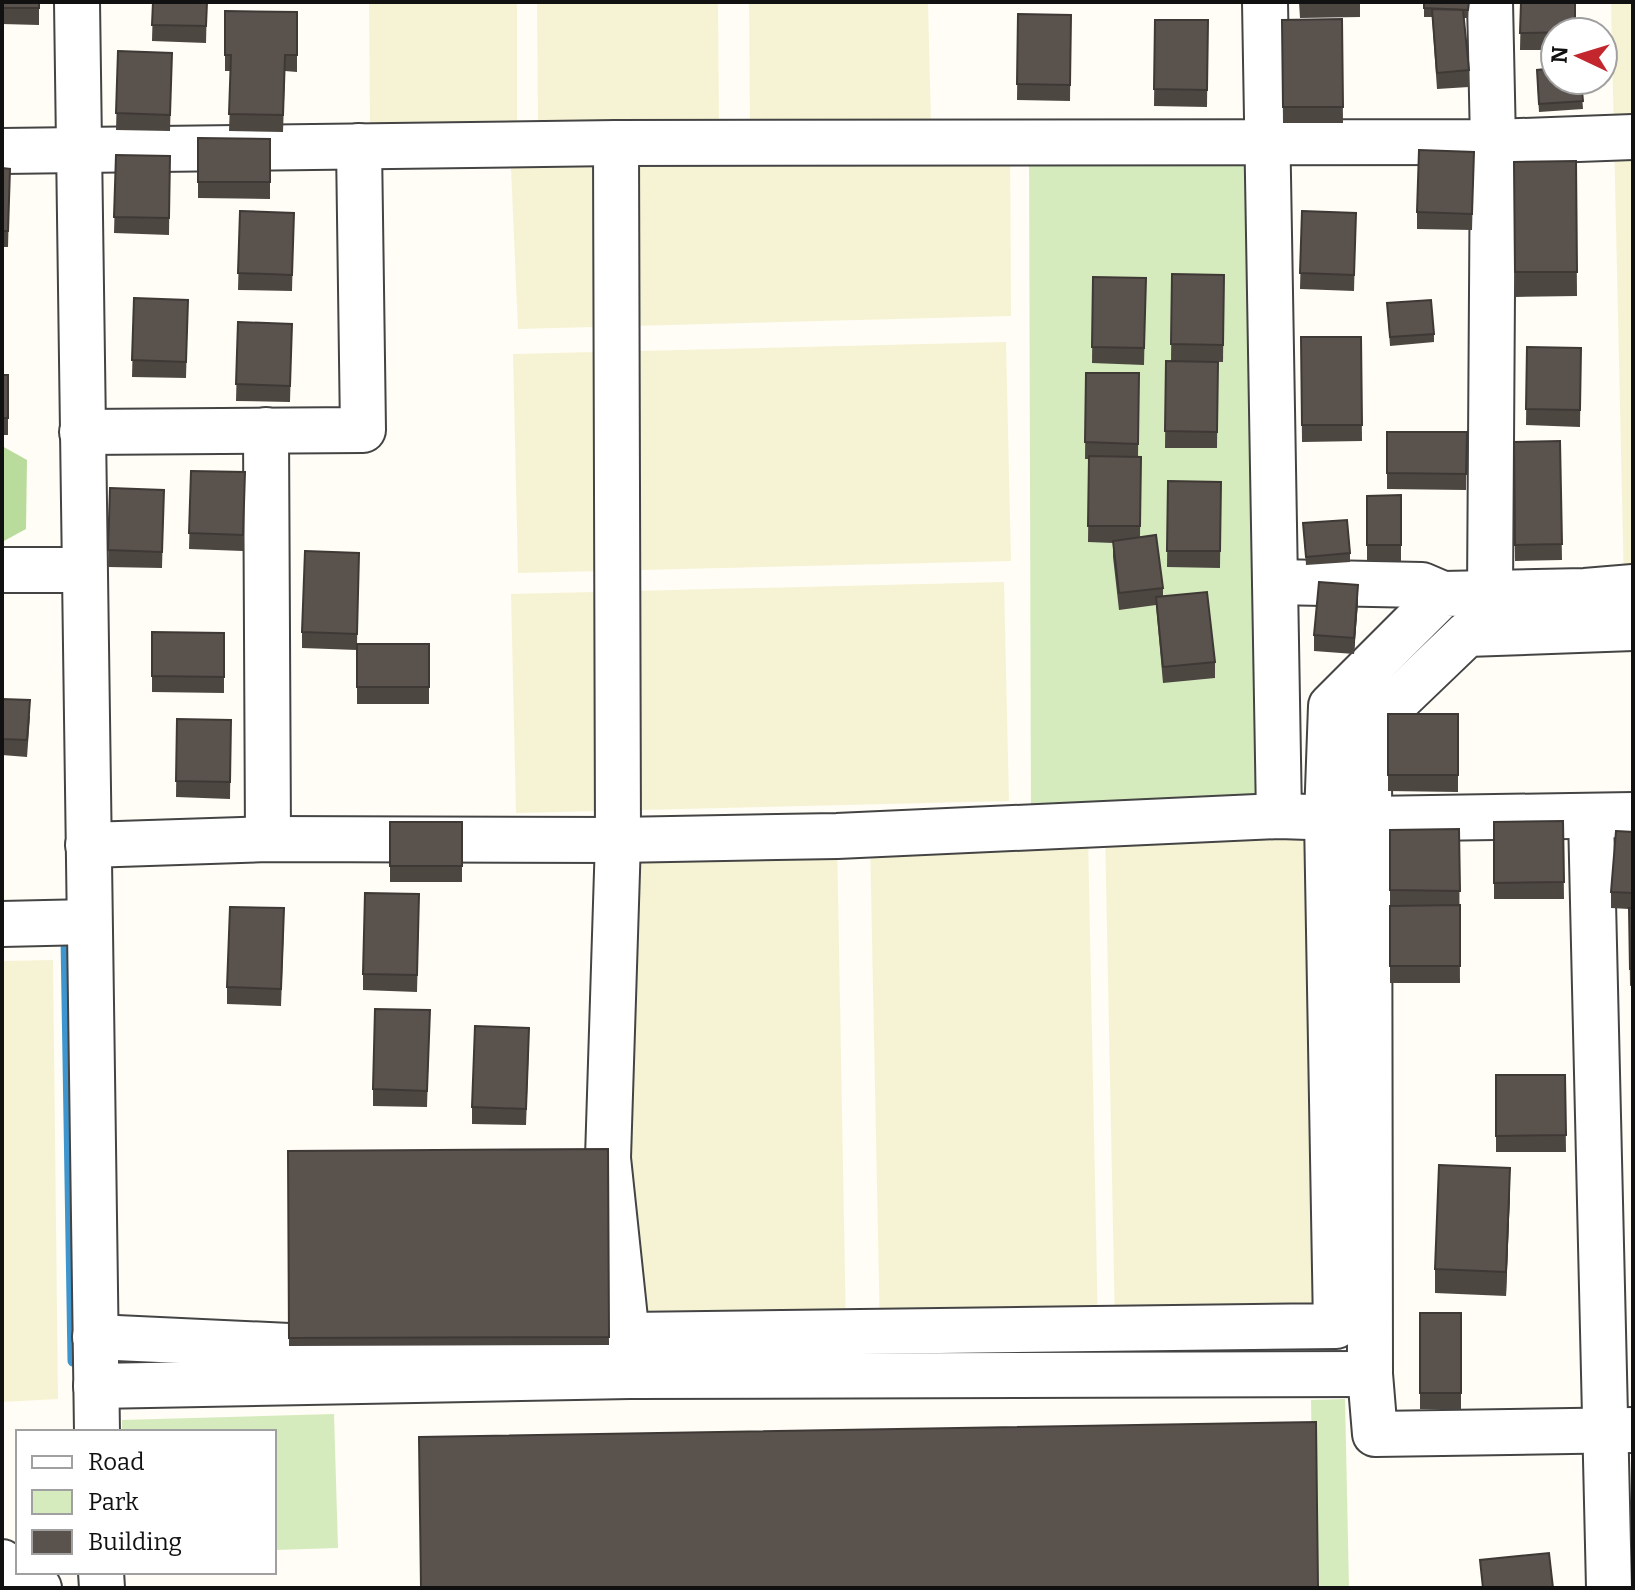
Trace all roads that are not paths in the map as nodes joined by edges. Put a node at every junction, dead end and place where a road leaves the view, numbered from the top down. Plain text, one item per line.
1 (77, 2) edge
2 (1265, 2) edge
3 (1490, 2) edge
4 (1633, 137) edge
5 (1269, 142) junction
6 (1493, 142) junction
7 (616, 143) junction
8 (359, 146) junction
9 (78, 150) junction
10 (2, 151) edge
11 (266, 430) junction
12 (82, 432) junction
13 (2, 570) edge
14 (84, 570) junction
15 (1275, 582) junction
16 (1633, 587) edge
17 (1490, 593) junction
18 (1443, 594) junction
19 (1633, 628) edge
20 (1612, 815) edge
21 (1279, 816) junction
22 (1348, 819) junction
23 (268, 839) junction
24 (618, 840) junction
25 (88, 845) junction
26 (89, 922) junction
27 (2, 924) edge
28 (95, 1337) junction
29 (629, 1356) junction
30 (1370, 1374) junction
31 (96, 1386) junction
32 (97, 1430) edge
33 (1619, 1430) edge
34 (19, 1574) edge
35 (39, 1588) edge
36 (1609, 1588) edge

1 - 9 street
2 - 5 street
3 - 6 street
4 - 6 street
5 - 6 street
5 - 7 street
5 - 15 street
6 - 17 street
7 - 8 street
7 - 24 street
8 - 9 street
8 - 11 street
9 - 10 street
9 - 12 street
11 - 12 street
11 - 23 street
12 - 14 street
13 - 14 street
14 - 25 street
15 - 18 street
15 - 21 street
16 - 17 street
17 - 18 street
18 - 22 street
19 - 22 street
20 - 22 street
20 - 33 street
21 - 22 street
21 - 24 street
22 - 29 street
22 - 30 street
23 - 24 street
23 - 25 street
24 - 29 street
25 - 26 street
26 - 27 street
26 - 28 street
28 - 29 street
28 - 31 street
29 - 30 street
29 - 31 street
30 - 33 street
31 - 32 street
33 - 36 street
34 - 35 street

